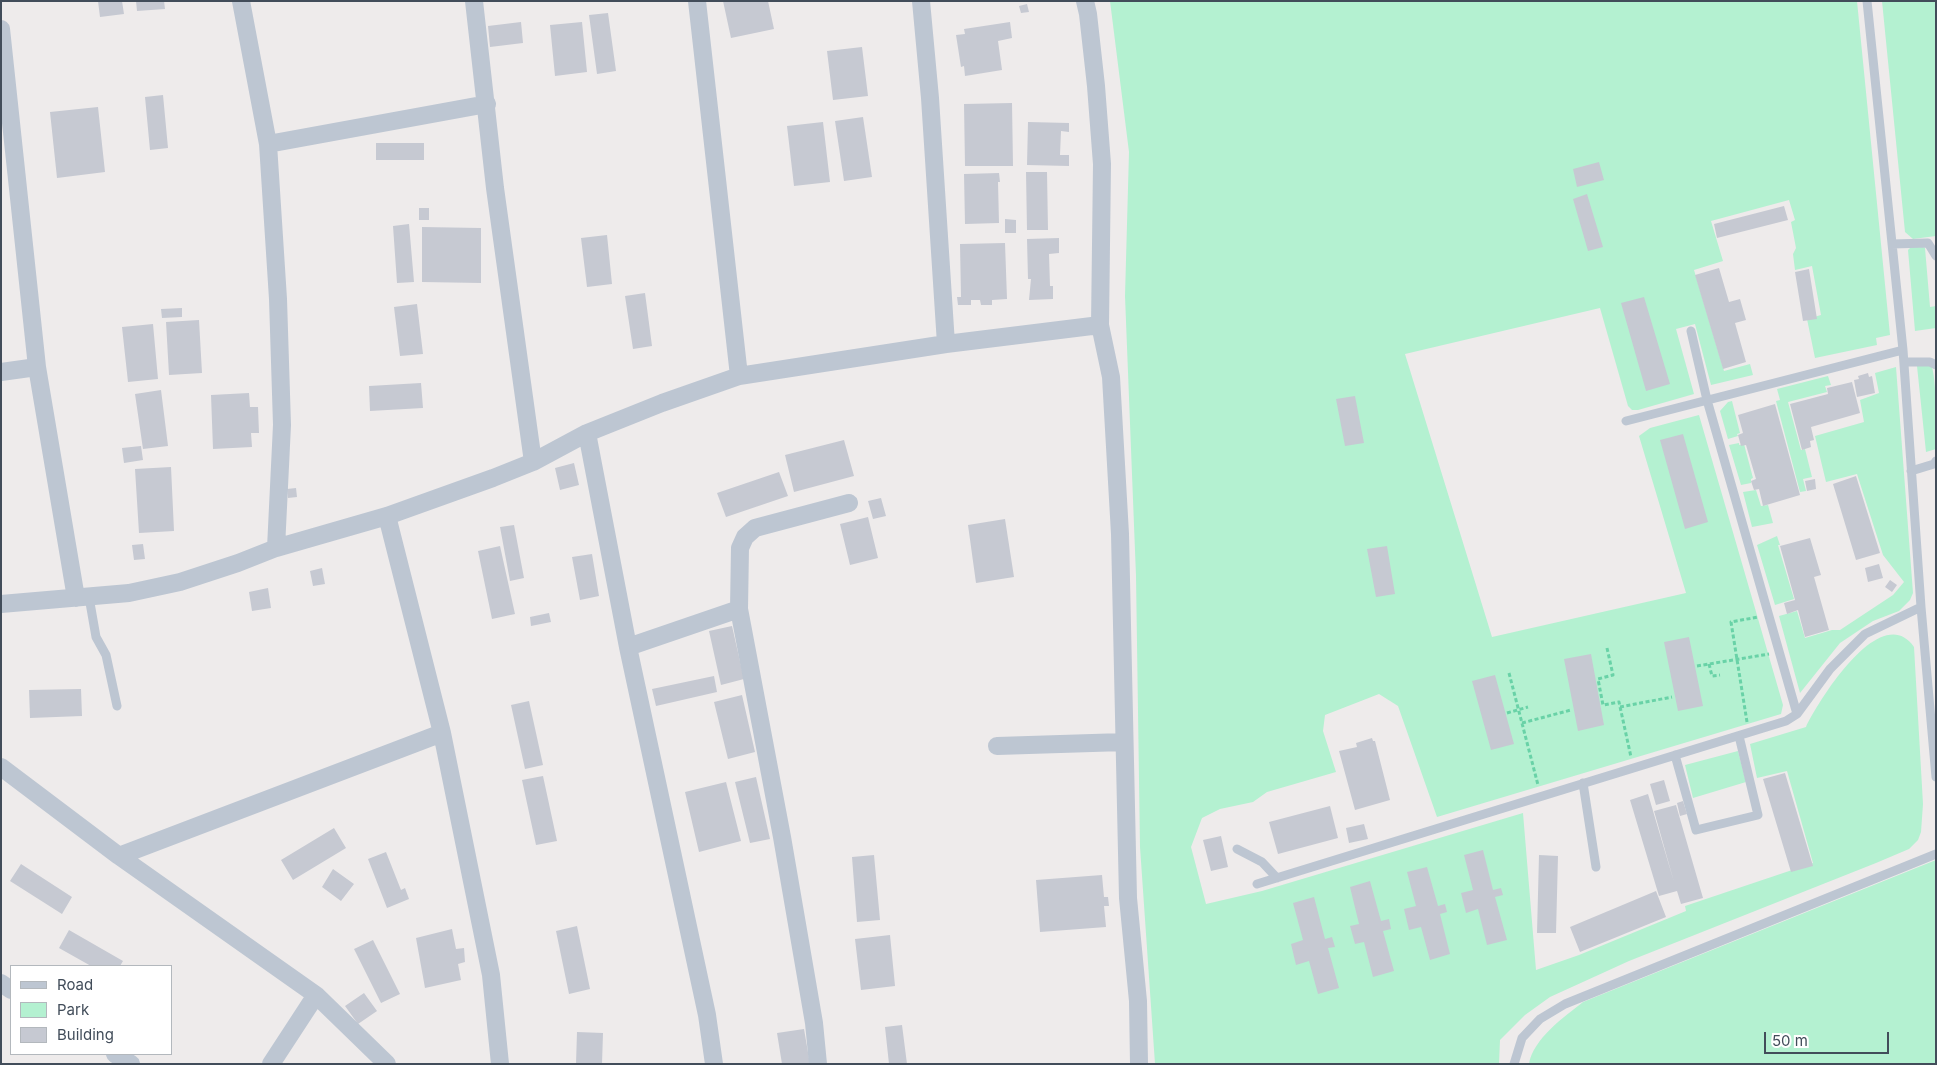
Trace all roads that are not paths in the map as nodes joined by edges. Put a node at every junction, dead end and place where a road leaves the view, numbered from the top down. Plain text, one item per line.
1 (241, 1) edge
2 (474, 1) edge
3 (697, 1) edge
4 (921, 1) edge
5 (1084, 1) edge
6 (1867, 1) edge
7 (1, 29) edge
8 (487, 104) junction
9 (268, 144) junction
10 (1892, 244) junction
11 (1936, 256) edge
12 (1100, 325) junction
13 (1691, 331) dead end
14 (946, 344) junction
15 (1903, 350) junction
16 (1904, 362) junction
17 (1936, 365) edge
18 (37, 367) junction
19 (1, 372) edge
20 (739, 376) junction
21 (1707, 400) junction
22 (1626, 421) dead end
23 (587, 433) junction
24 (1936, 461) edge
25 (533, 462) junction
26 (1911, 471) junction
27 (849, 503) dead end
28 (387, 516) junction
29 (276, 548) junction
30 (83, 597) junction
31 (1, 604) edge
32 (1920, 606) junction
33 (739, 609) junction
34 (628, 647) junction
35 (117, 706) dead end
36 (1797, 714) junction
37 (442, 733) junction
38 (1739, 736) junction
39 (1124, 742) junction
40 (997, 746) dead end
41 (1675, 755) junction
42 (1, 767) edge
43 (1936, 777) edge
44 (1583, 783) junction
45 (1237, 849) dead end
46 (1936, 854) edge
47 (118, 856) junction
48 (1596, 867) dead end
49 (1277, 878) junction
50 (1257, 884) dead end
51 (316, 996) junction
52 (117, 1055) edge
53 (131, 1064) edge
54 (271, 1064) edge
55 (387, 1064) edge
56 (500, 1064) edge
57 (714, 1064) edge
58 (818, 1064) edge
59 (1139, 1064) edge
60 (1514, 1064) edge

1 - 9 street
2 - 8 street
3 - 20 street
4 - 14 street
5 - 12 street
6 - 10 lane
7 - 18 street
8 - 9 street
8 - 25 street
9 - 29 street
10 - 11 lane
10 - 15 lane
12 - 14 street
12 - 39 street
13 - 21 lane
14 - 20 street
15 - 16 lane
15 - 21 lane
16 - 17 lane
16 - 26 lane
18 - 19 street
18 - 30 street
20 - 23 street
21 - 22 lane
21 - 36 lane
23 - 25 street
23 - 34 street
24 - 26 lane
25 - 28 street
26 - 32 lane
27 - 33 street
28 - 29 street
28 - 37 street
29 - 30 street
30 - 31 street
30 - 35 lane
32 - 36 lane
32 - 43 lane
33 - 34 street
33 - 58 street
34 - 57 street
36 - 38 lane
37 - 47 street
37 - 56 street
38 - 41 lane
38 - 41 lane
39 - 40 street
39 - 59 street
41 - 44 lane
42 - 47 street
44 - 48 lane
44 - 49 lane
45 - 49 lane
46 - 60 lane
47 - 51 street
49 - 50 lane
51 - 54 street
51 - 55 street
52 - 53 street

